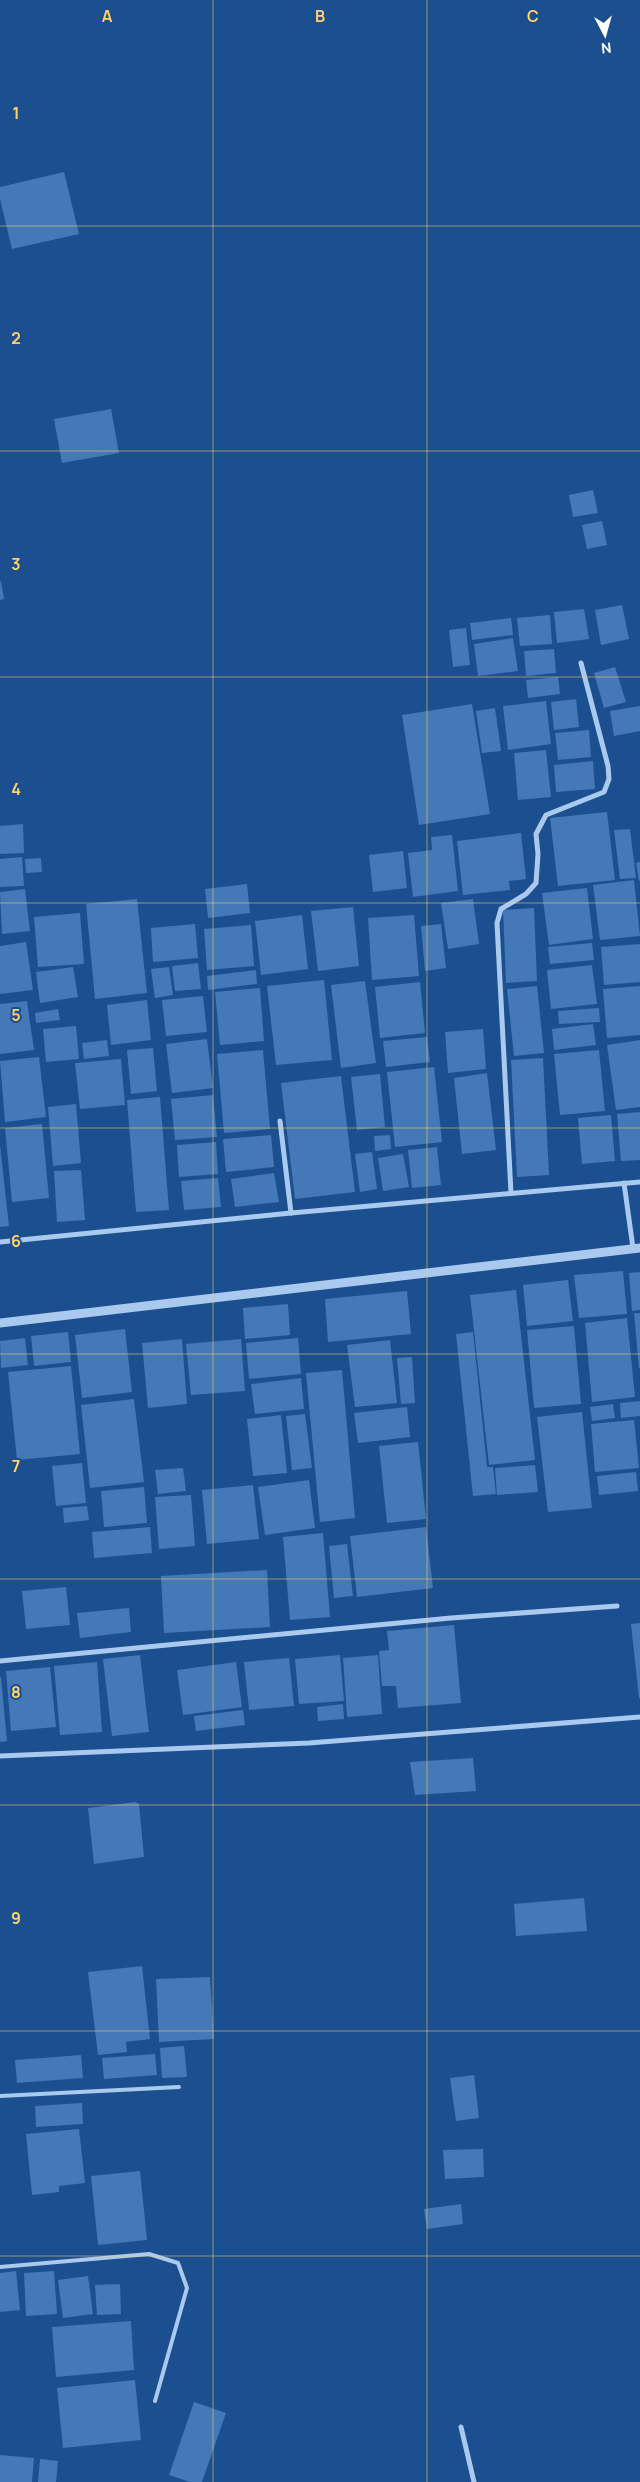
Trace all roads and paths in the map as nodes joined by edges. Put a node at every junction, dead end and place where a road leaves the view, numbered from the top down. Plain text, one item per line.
1 (581, 663) dead end
2 (280, 1121) dead end
3 (640, 1182) edge
4 (624, 1183) junction
5 (511, 1193) junction
6 (291, 1213) junction
7 (0, 1242) edge
8 (636, 1248) edge
9 (0, 1323) edge
10 (617, 1606) dead end
11 (0, 1661) edge
12 (640, 1717) edge
13 (0, 1756) edge
14 (179, 2087) dead end
15 (0, 2096) edge
16 (0, 2267) edge
17 (155, 2401) dead end
18 (461, 2427) dead end
19 (474, 2482) edge

1 - 5 street
2 - 6 street
3 - 4 street
4 - 5 street
4 - 8 street
5 - 6 street
6 - 7 street
8 - 9 street
10 - 11 street
12 - 13 street
14 - 15 lane
16 - 17 lane
18 - 19 street

